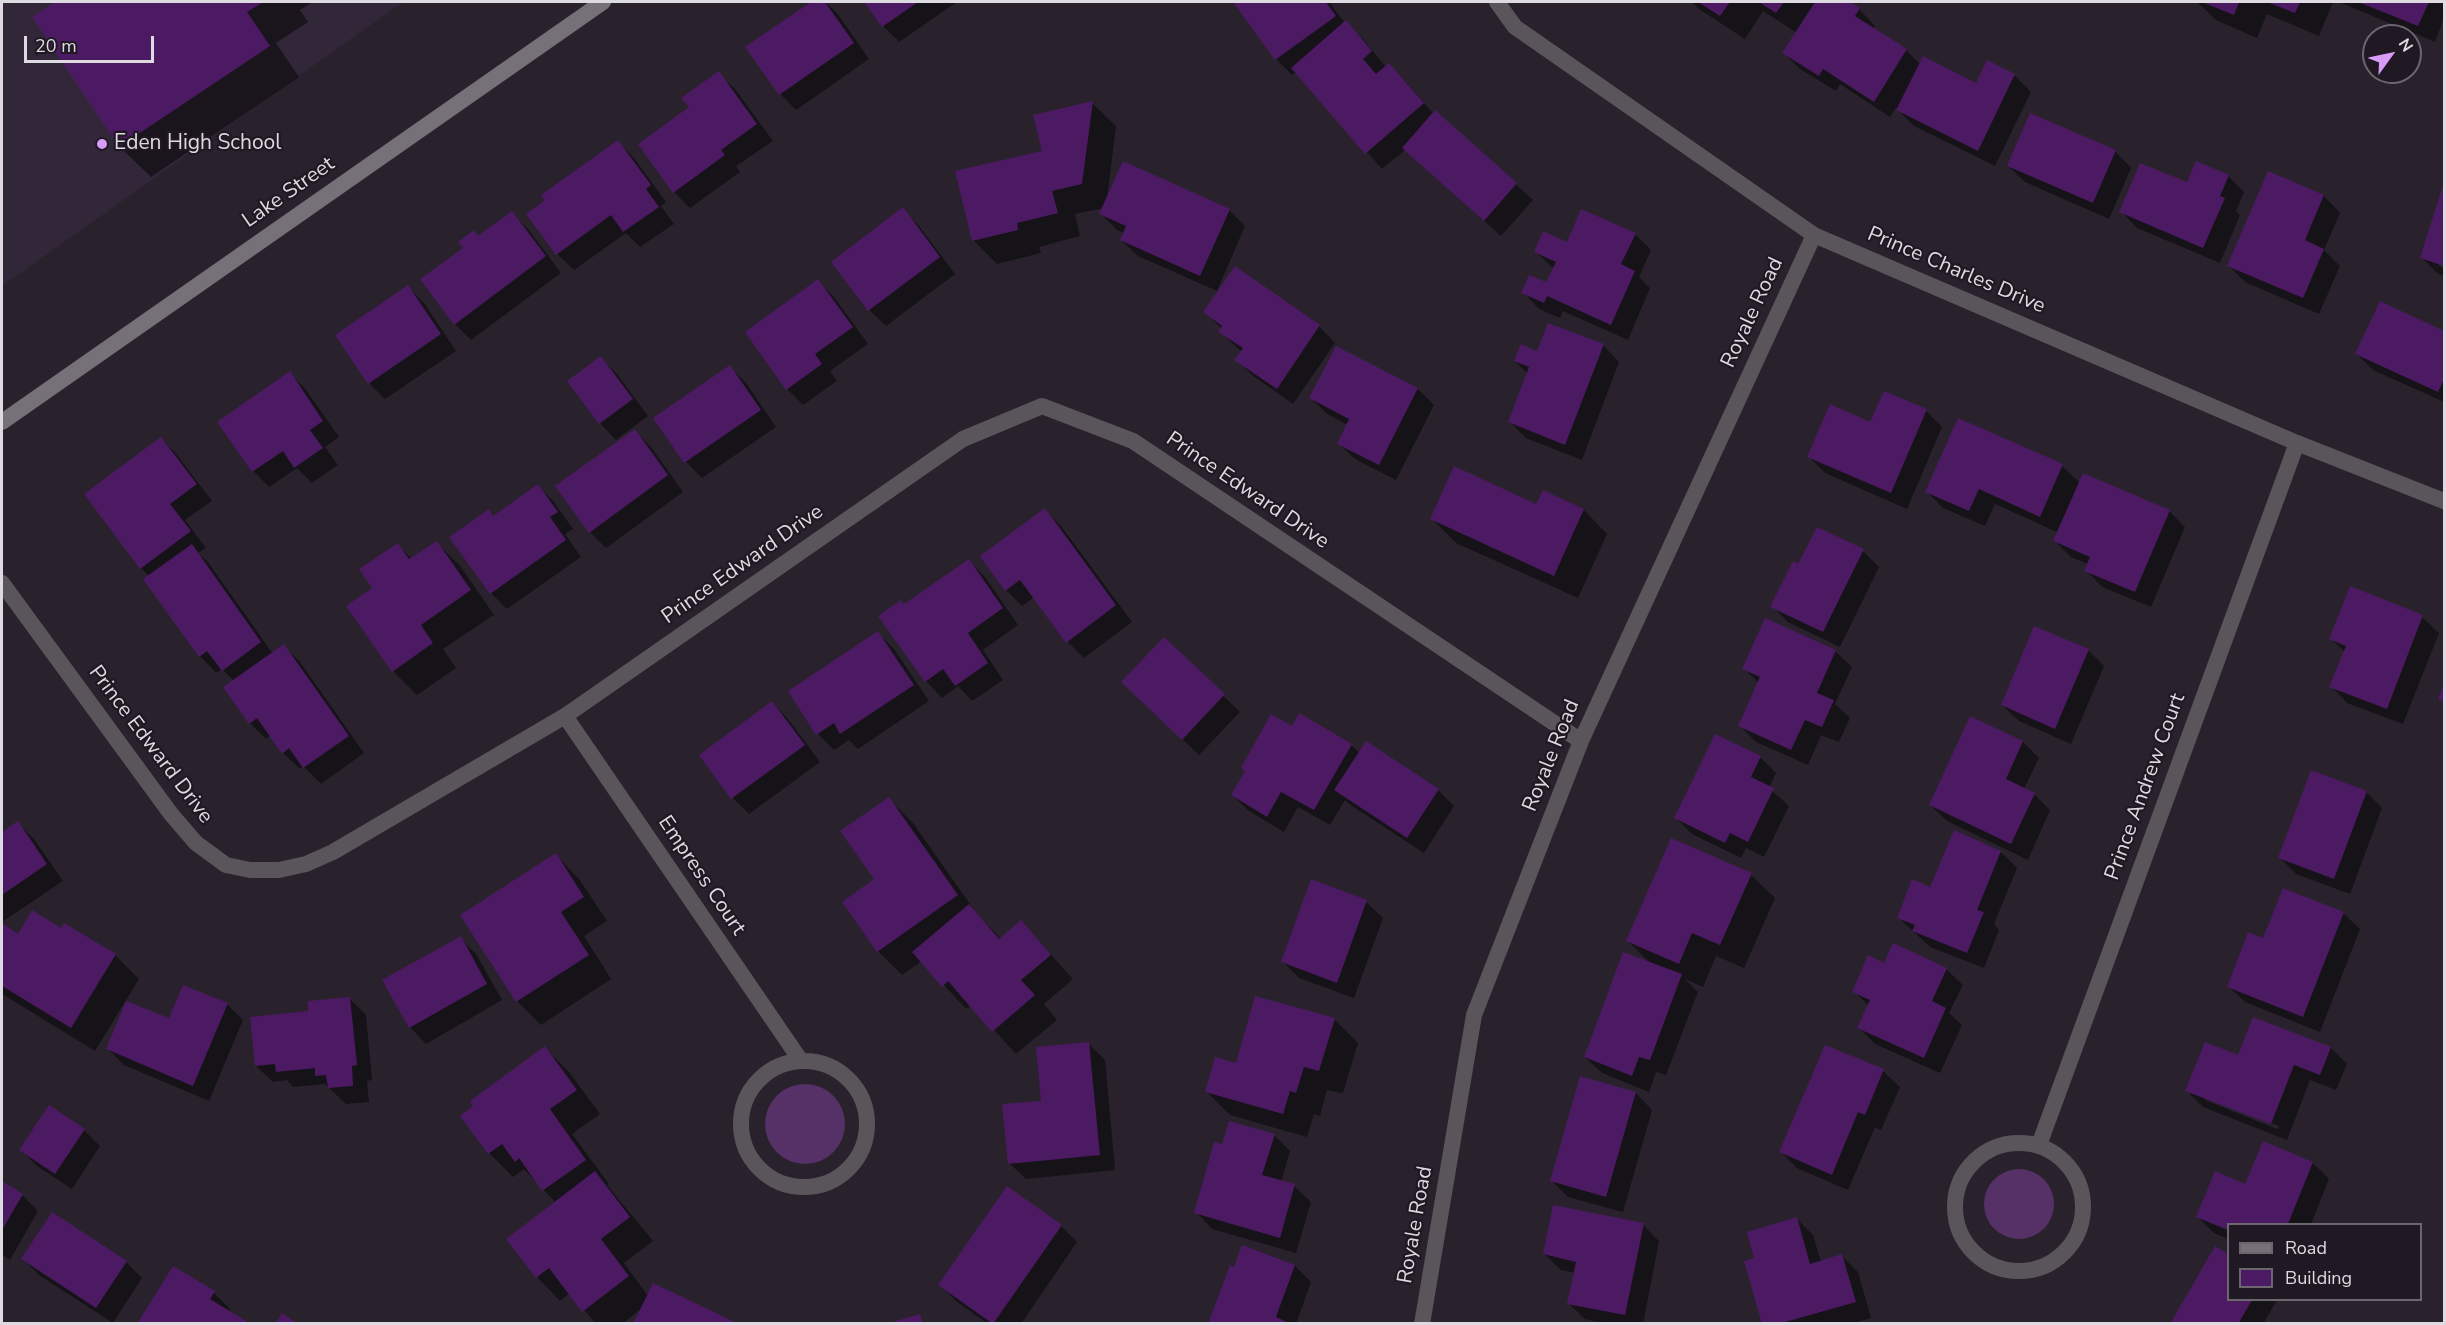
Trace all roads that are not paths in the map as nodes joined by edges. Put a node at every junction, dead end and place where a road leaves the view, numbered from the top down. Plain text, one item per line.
1 (603, 2) edge
2 (1497, 2) edge
3 (1814, 235) junction
4 (2, 422) edge
5 (2297, 443) junction
6 (2445, 501) edge
7 (2, 583) edge
8 (565, 716) junction
9 (1581, 741) junction
10 (801, 1060) junction
11 (2038, 1146) junction
12 (1422, 1323) edge

1 - 4 main road, Lake Street
2 - 3 street, Prince Charles Drive
3 - 5 street, Prince Charles Drive
3 - 9 street, Royale Road
5 - 6 street, Prince Charles Drive
5 - 11 street, Prince Andrew Court
7 - 8 street, Prince Edward Drive
8 - 9 street, Prince Edward Drive
8 - 10 street, Empress Court
9 - 12 street, Royale Road
10 - 10 street
11 - 11 street

